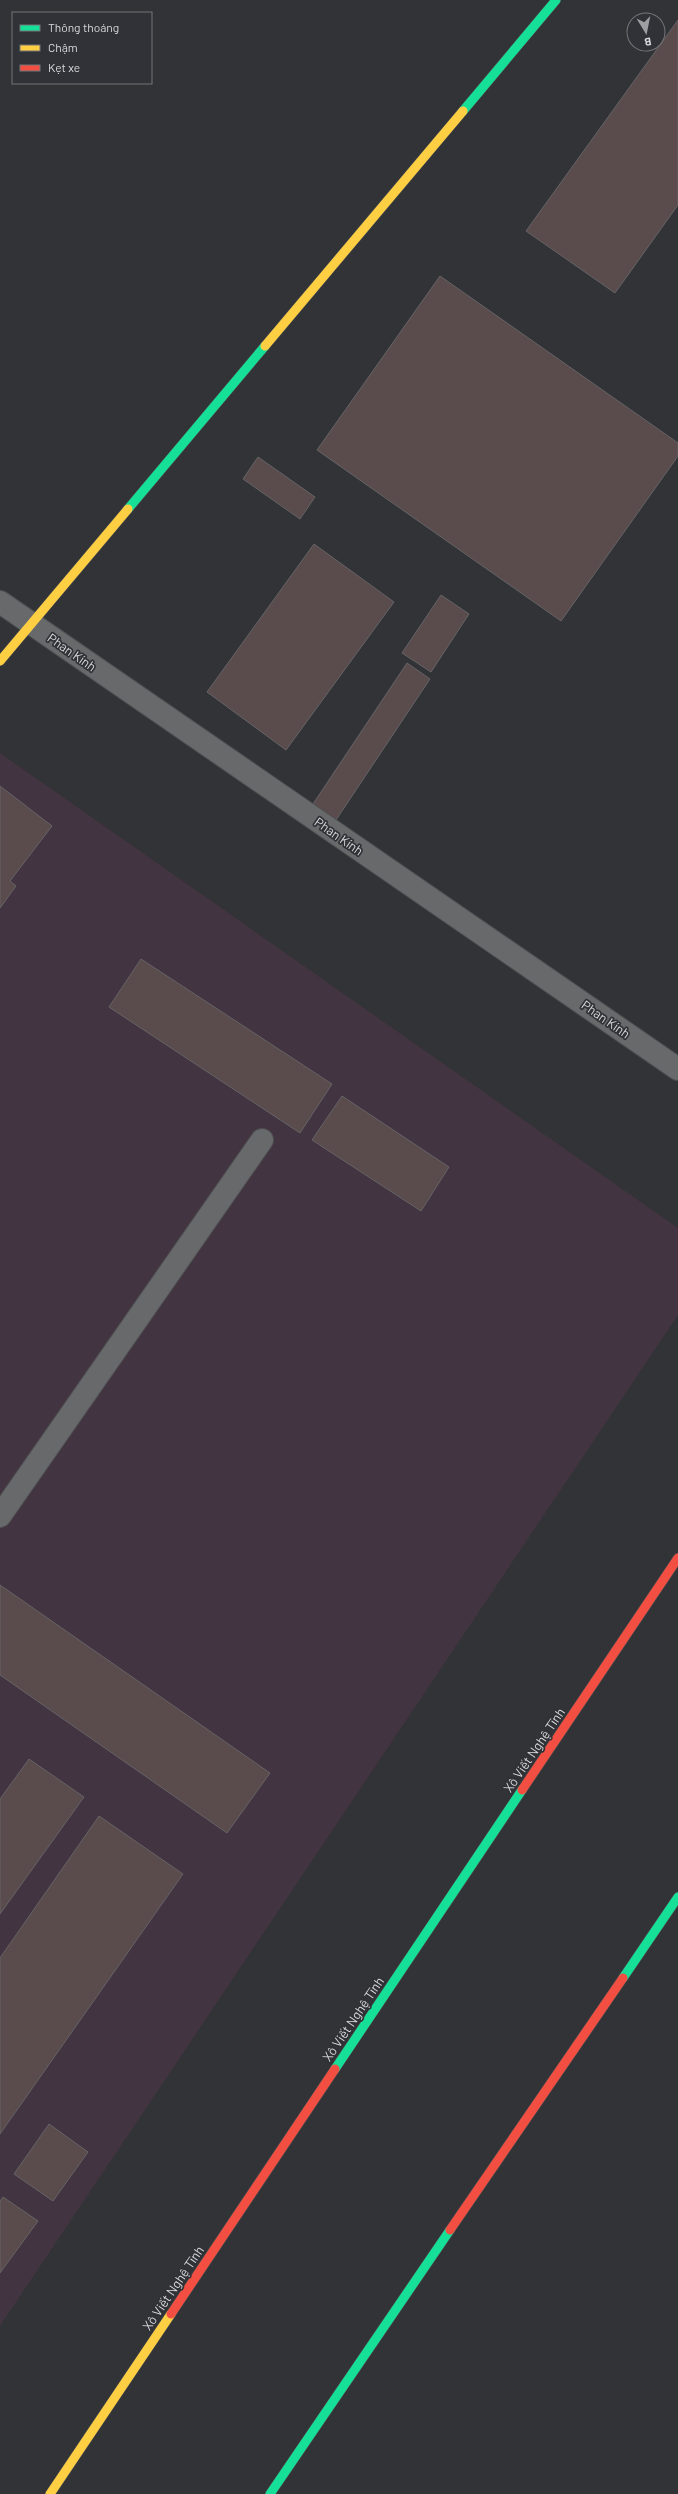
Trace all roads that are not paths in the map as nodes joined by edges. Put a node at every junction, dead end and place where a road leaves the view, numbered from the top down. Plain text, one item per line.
1 (556, 0) edge
2 (0, 602) edge
3 (30, 623) junction
4 (0, 660) edge
5 (678, 1069) edge
6 (262, 1140) dead end
7 (0, 1516) edge
8 (678, 1558) edge
9 (678, 1897) edge
10 (50, 2494) edge
11 (270, 2494) edge

1 - 3 street
2 - 3 street, Phan Kính
3 - 4 street
3 - 5 street, Phan Kính
6 - 7 street
8 - 10 street, Xô Viết Nghệ Tĩnh
9 - 11 street

